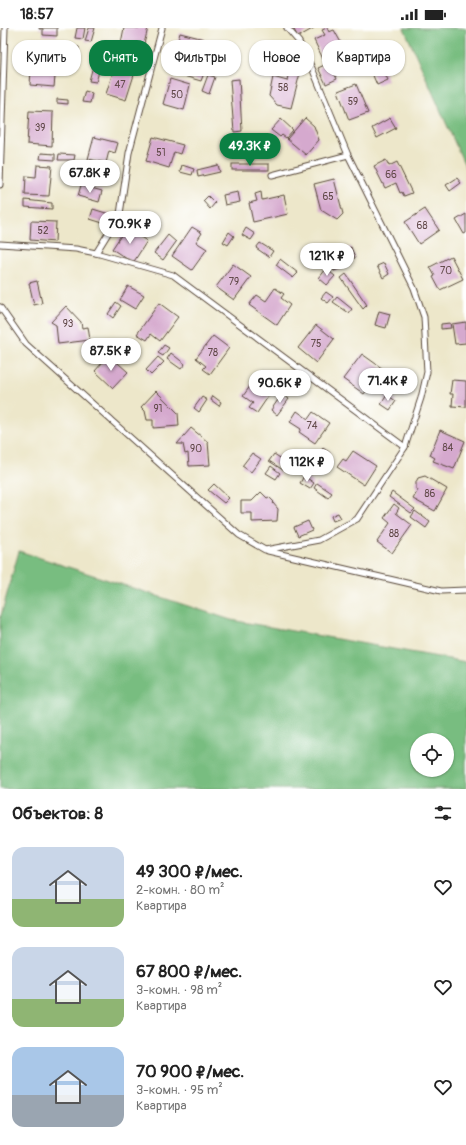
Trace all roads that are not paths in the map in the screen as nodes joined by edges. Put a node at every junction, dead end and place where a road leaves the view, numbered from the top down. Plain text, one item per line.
1 (5, 28) edge
2 (162, 28) edge
3 (287, 28) edge
4 (348, 155) junction
5 (272, 175) dead end
6 (0, 185) edge
7 (0, 244) edge
8 (96, 253) junction
9 (0, 307) edge
10 (405, 447) junction
11 (265, 550) junction
12 (466, 590) edge

1 - 6 lane
2 - 8 lane
3 - 4 lane
4 - 5 lane
4 - 10 lane
7 - 8 lane
8 - 10 lane
9 - 11 lane
10 - 11 lane
11 - 12 lane

